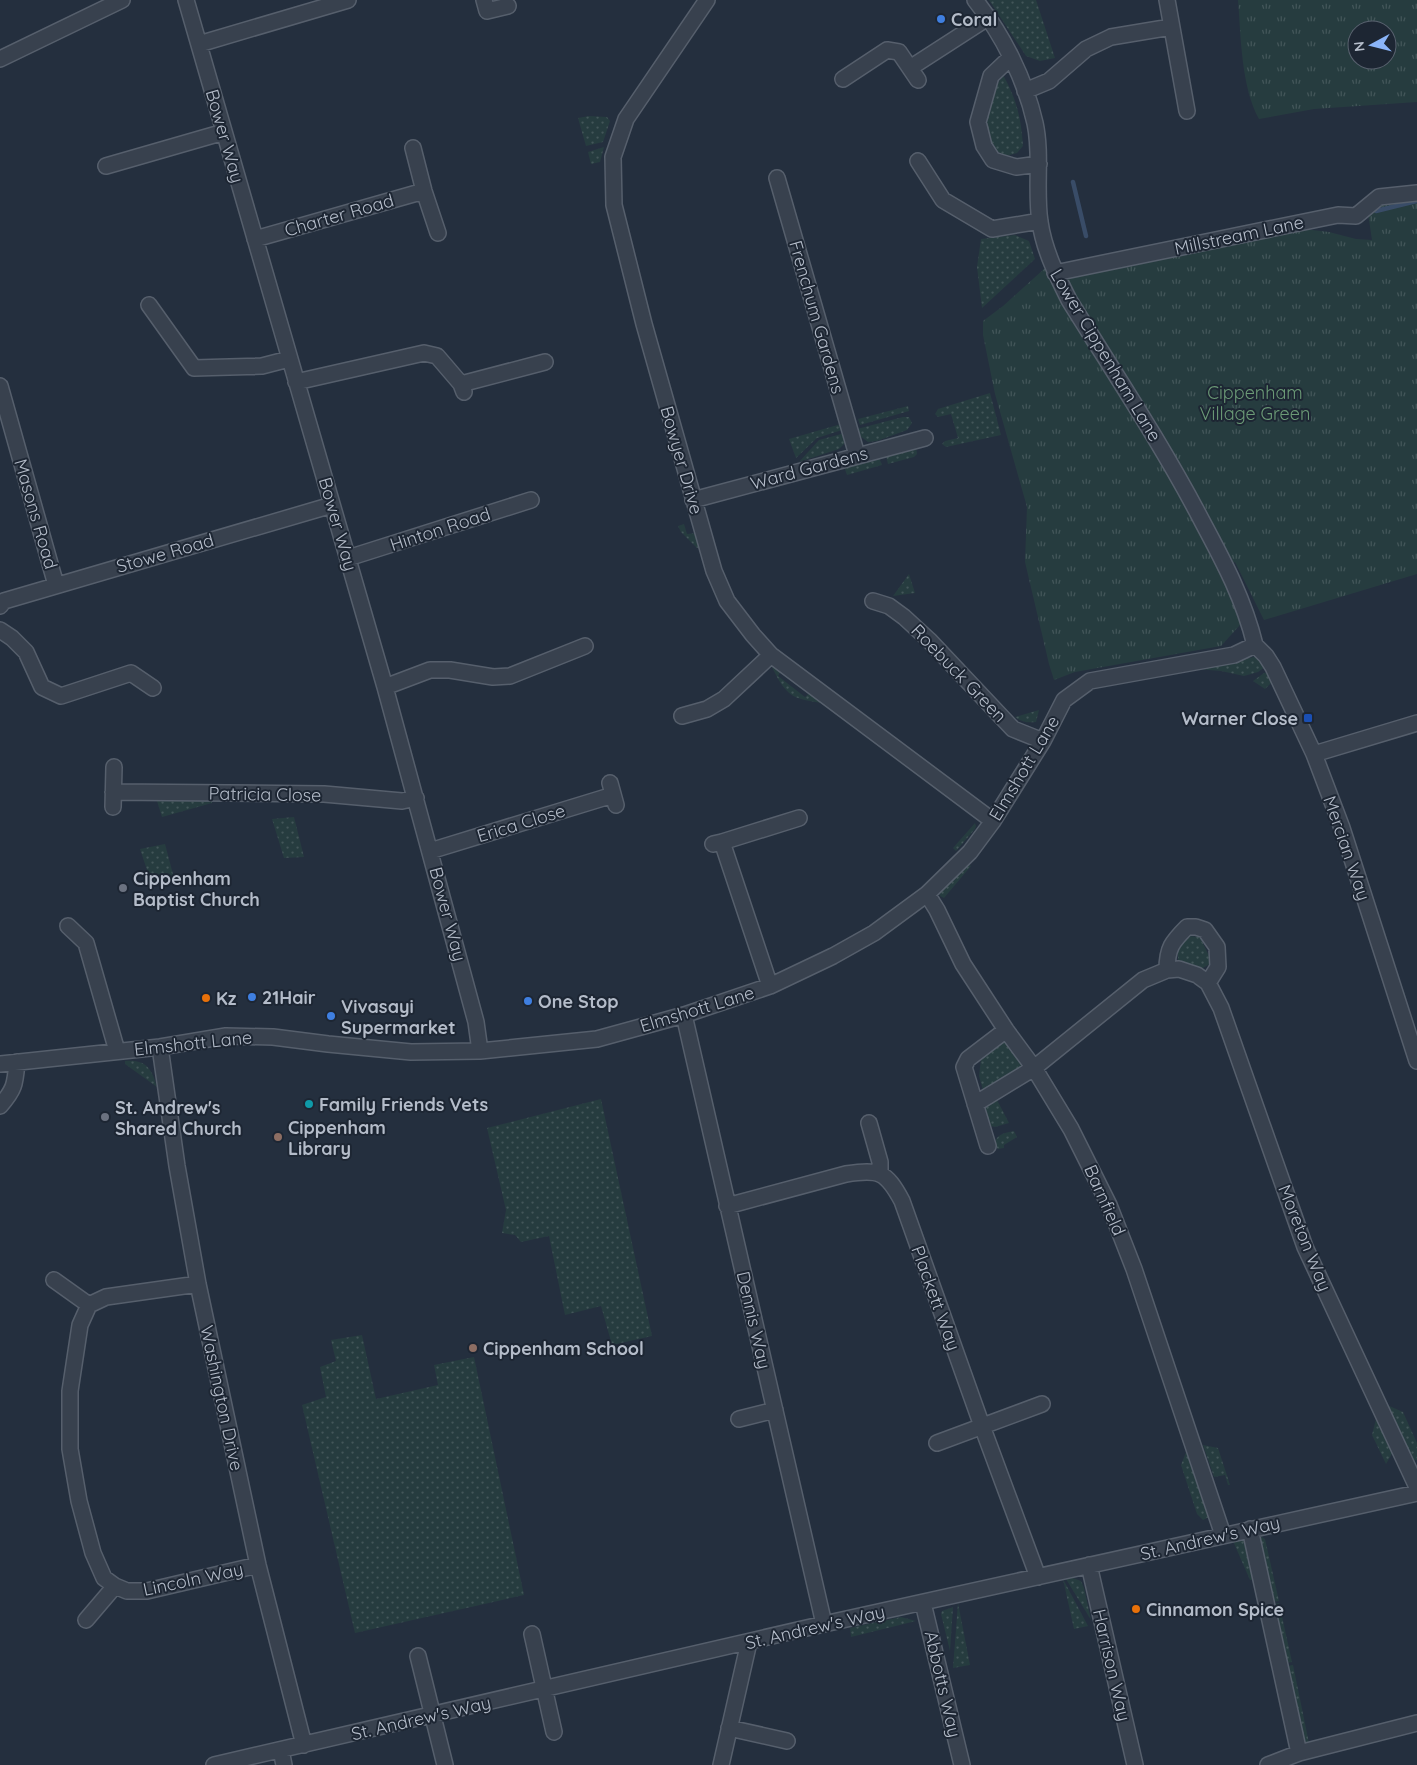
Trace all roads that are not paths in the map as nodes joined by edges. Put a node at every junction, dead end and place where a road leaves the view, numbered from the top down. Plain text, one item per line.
1 (122, 0) edge
2 (186, 0) edge
3 (348, 0) edge
4 (484, 0) edge
5 (707, 0) edge
6 (976, 0) edge
7 (1167, 0) edge
8 (508, 6) dead end
9 (989, 17) junction
10 (1171, 28) junction
11 (199, 44) junction
12 (1011, 57) junction
13 (0, 59) edge
14 (843, 78) dead end
15 (1025, 91) junction
16 (1187, 111) dead end
17 (224, 132) junction
18 (413, 148) dead end
19 (918, 161) dead end
20 (1039, 164) junction
21 (106, 166) dead end
22 (777, 178) dead end
23 (424, 191) junction
24 (1417, 192) edge
25 (1040, 222) junction
26 (438, 233) dead end
27 (255, 239) junction
28 (1055, 273) junction
29 (149, 305) dead end
30 (289, 359) junction
31 (545, 362) dead end
32 (296, 382) junction
33 (0, 386) edge
34 (926, 438) dead end
35 (857, 455) junction
36 (531, 500) dead end
37 (693, 500) junction
38 (332, 505) junction
39 (348, 558) junction
40 (56, 584) junction
41 (873, 601) dead end
42 (0, 606) edge
43 (0, 630) edge
44 (1254, 645) junction
45 (585, 646) dead end
46 (771, 654) junction
47 (153, 688) dead end
48 (385, 688) junction
49 (682, 716) dead end
50 (1417, 723) edge
51 (1043, 741) junction
52 (1314, 754) junction
53 (114, 767) dead end
54 (613, 794) dead end
55 (416, 798) junction
56 (799, 818) dead end
57 (993, 821) junction
58 (430, 851) junction
59 (927, 894) junction
60 (68, 926) dead end
61 (1167, 970) junction
62 (1208, 983) junction
63 (770, 986) junction
64 (684, 1015) junction
65 (1006, 1030) junction
66 (160, 1047) junction
67 (117, 1051) junction
68 (480, 1051) junction
69 (1417, 1061) edge
70 (5, 1064) edge
71 (1034, 1068) junction
72 (975, 1104) junction
73 (0, 1106) edge
74 (869, 1123) dead end
75 (988, 1146) dead end
76 (880, 1173) junction
77 (727, 1206) junction
78 (54, 1280) dead end
79 (198, 1284) junction
80 (89, 1305) junction
81 (1042, 1404) dead end
82 (775, 1410) junction
83 (739, 1419) dead end
84 (982, 1426) junction
85 (937, 1443) dead end
86 (1417, 1487) edge
87 (1417, 1493) edge
88 (1250, 1529) junction
89 (1223, 1535) junction
90 (258, 1565) junction
91 (1089, 1565) junction
92 (1038, 1577) junction
93 (115, 1586) junction
94 (923, 1603) junction
95 (86, 1620) dead end
96 (824, 1624) junction
97 (532, 1634) dead end
98 (749, 1642) junction
99 (418, 1656) dead end
100 (546, 1689) junction
101 (433, 1715) junction
102 (1417, 1723) edge
103 (730, 1728) junction
104 (554, 1732) dead end
105 (787, 1741) dead end
106 (304, 1745) junction
107 (281, 1750) junction
108 (1299, 1753) junction
109 (214, 1765) edge
110 (284, 1765) edge
111 (444, 1765) edge
112 (721, 1765) edge
113 (962, 1765) edge
114 (1135, 1765) edge
115 (1268, 1765) edge

1 - 13 street
2 - 11 street, Bower Way
3 - 11 street
4 - 8 street
5 - 37 street, Bowyer Drive
6 - 9 street, Lower Cippenham Lane
7 - 10 street
9 - 12 street, Lower Cippenham Lane
9 - 14 street
10 - 15 street
10 - 16 street
11 - 17 street, Bower Way
12 - 15 street, Lower Cippenham Lane
12 - 20 street
15 - 20 street, Lower Cippenham Lane
17 - 21 street
17 - 27 street, Bower Way
18 - 23 street
19 - 25 street
20 - 25 street, Lower Cippenham Lane
22 - 35 street, Frenchum Gardens
23 - 26 street
23 - 27 street, Charter Road
24 - 28 street, Millstream Lane
25 - 28 street, Lower Cippenham Lane
27 - 30 street, Bower Way
28 - 44 street, Lower Cippenham Lane
29 - 30 street
30 - 32 street, Bower Way
31 - 32 street
32 - 38 street, Bower Way
33 - 40 street, Masons Road
34 - 35 street, Ward Gardens
35 - 37 street, Ward Gardens
36 - 39 street, Hinton Road
37 - 46 street, Bowyer Drive
38 - 39 street, Bower Way
38 - 40 street, Stowe Road
39 - 48 street, Bower Way
40 - 42 street, Stowe Road
41 - 51 street, Roebuck Green
43 - 47 street
44 - 51 street, Elmshott Lane
44 - 52 street, Mercian Way
45 - 48 street
46 - 49 street
46 - 57 street, Bowyer Drive
48 - 55 street, Bower Way
50 - 52 street
51 - 57 street, Elmshott Lane
52 - 69 street, Mercian Way
53 - 55 street, Patricia Close
54 - 58 street, Erica Close
55 - 58 street, Bower Way
56 - 63 street
57 - 59 street, Elmshott Lane
58 - 68 street, Bower Way
59 - 63 street, Elmshott Lane
59 - 65 street, Barnfield
60 - 67 street
61 - 62 street
61 - 62 street
61 - 71 street
62 - 86 street, Moreton Way
63 - 64 street, Elmshott Lane
64 - 68 street, Elmshott Lane
64 - 77 street, Dennis Way
65 - 71 street, Barnfield
65 - 72 street
66 - 67 street, Elmshott Lane
66 - 68 street, Elmshott Lane
66 - 79 street, Washington Drive
67 - 70 street, Elmshott Lane
70 - 73 street
71 - 72 street
71 - 89 street, Barnfield
72 - 75 street
74 - 76 street
76 - 77 street
76 - 84 street, Plackett Way
77 - 82 street, Dennis Way
78 - 80 street
79 - 80 street
79 - 90 street, Washington Drive
80 - 93 street
81 - 84 street
82 - 83 street
82 - 96 street, Dennis Way
84 - 85 street
84 - 92 street, Plackett Way
87 - 88 street, St. Andrew's Way
88 - 89 street, St. Andrew's Way
88 - 108 street
89 - 91 street, St. Andrew's Way
90 - 93 street, Lincoln Way
90 - 106 street, Washington Drive
91 - 92 street, St. Andrew's Way
91 - 114 street, Harrison Way
92 - 94 street, St. Andrew's Way
93 - 95 street
94 - 96 street, St. Andrew's Way
94 - 113 street, Abbotts Way
96 - 98 street, St. Andrew's Way
97 - 100 street
98 - 100 street, St. Andrew's Way
98 - 103 street
99 - 101 street
100 - 101 street, St. Andrew's Way
100 - 104 street
101 - 106 street, St. Andrew's Way
101 - 111 street
102 - 108 street
103 - 105 street
103 - 112 street
106 - 107 street, St. Andrew's Way
107 - 109 street, St. Andrew's Way
107 - 110 street
108 - 115 street

